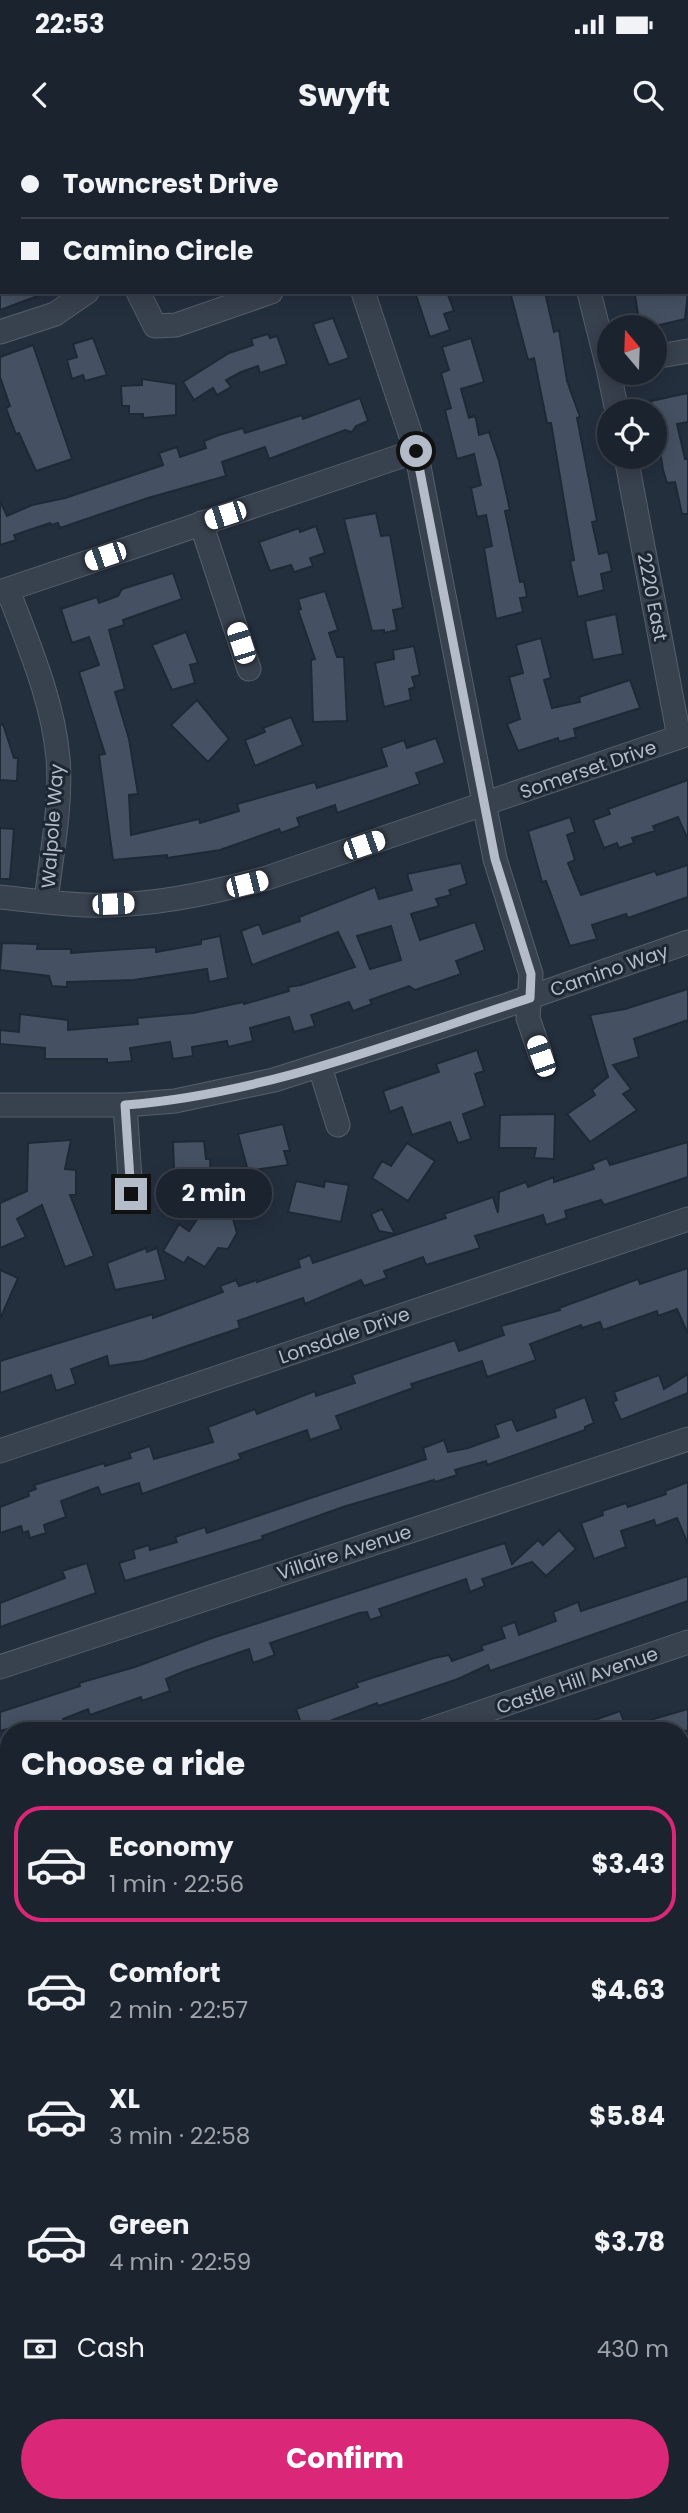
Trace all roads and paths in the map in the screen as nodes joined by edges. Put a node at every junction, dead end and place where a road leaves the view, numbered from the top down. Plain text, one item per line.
1 (84, 294) edge
2 (139, 294) edge
3 (265, 294) edge
4 (364, 294) edge
5 (590, 294) edge
6 (597, 323) edge
7 (0, 332) edge
8 (688, 351) edge
9 (667, 355) edge
10 (416, 451) junction
11 (628, 469) edge
12 (201, 523) junction
13 (4, 591) edge
14 (249, 669) dead end
15 (683, 736) edge
16 (485, 804) junction
17 (0, 897) edge
18 (46, 902) junction
19 (688, 942) edge
20 (530, 998) junction
21 (541, 1056) dead end
22 (320, 1067) junction
23 (0, 1105) edge
24 (125, 1105) junction
25 (338, 1125) dead end
26 (131, 1194) dead end
27 (688, 1219) edge
28 (688, 1439) edge
29 (0, 1451) edge
30 (688, 1642) edge
31 (0, 1667) edge
32 (476, 1722) edge

1 - 7 street
2 - 3 street
4 - 10 street
5 - 6 street
8 - 9 street
10 - 12 street
10 - 16 street
11 - 15 street, 2220 East
12 - 13 street
12 - 14 street
13 - 18 street, Walpole Way
15 - 16 street, Somerset Drive
16 - 18 street, Somerset Drive
16 - 20 street
17 - 18 street, Somerset Drive
19 - 20 street, Camino Way
20 - 21 street
20 - 22 street, Camino Way
22 - 24 street, Camino Way
22 - 25 street
23 - 24 street, Camino Way
24 - 26 street
27 - 29 street, Lonsdale Drive
28 - 31 street, Villaire Avenue
30 - 32 street, Castle Hill Avenue

